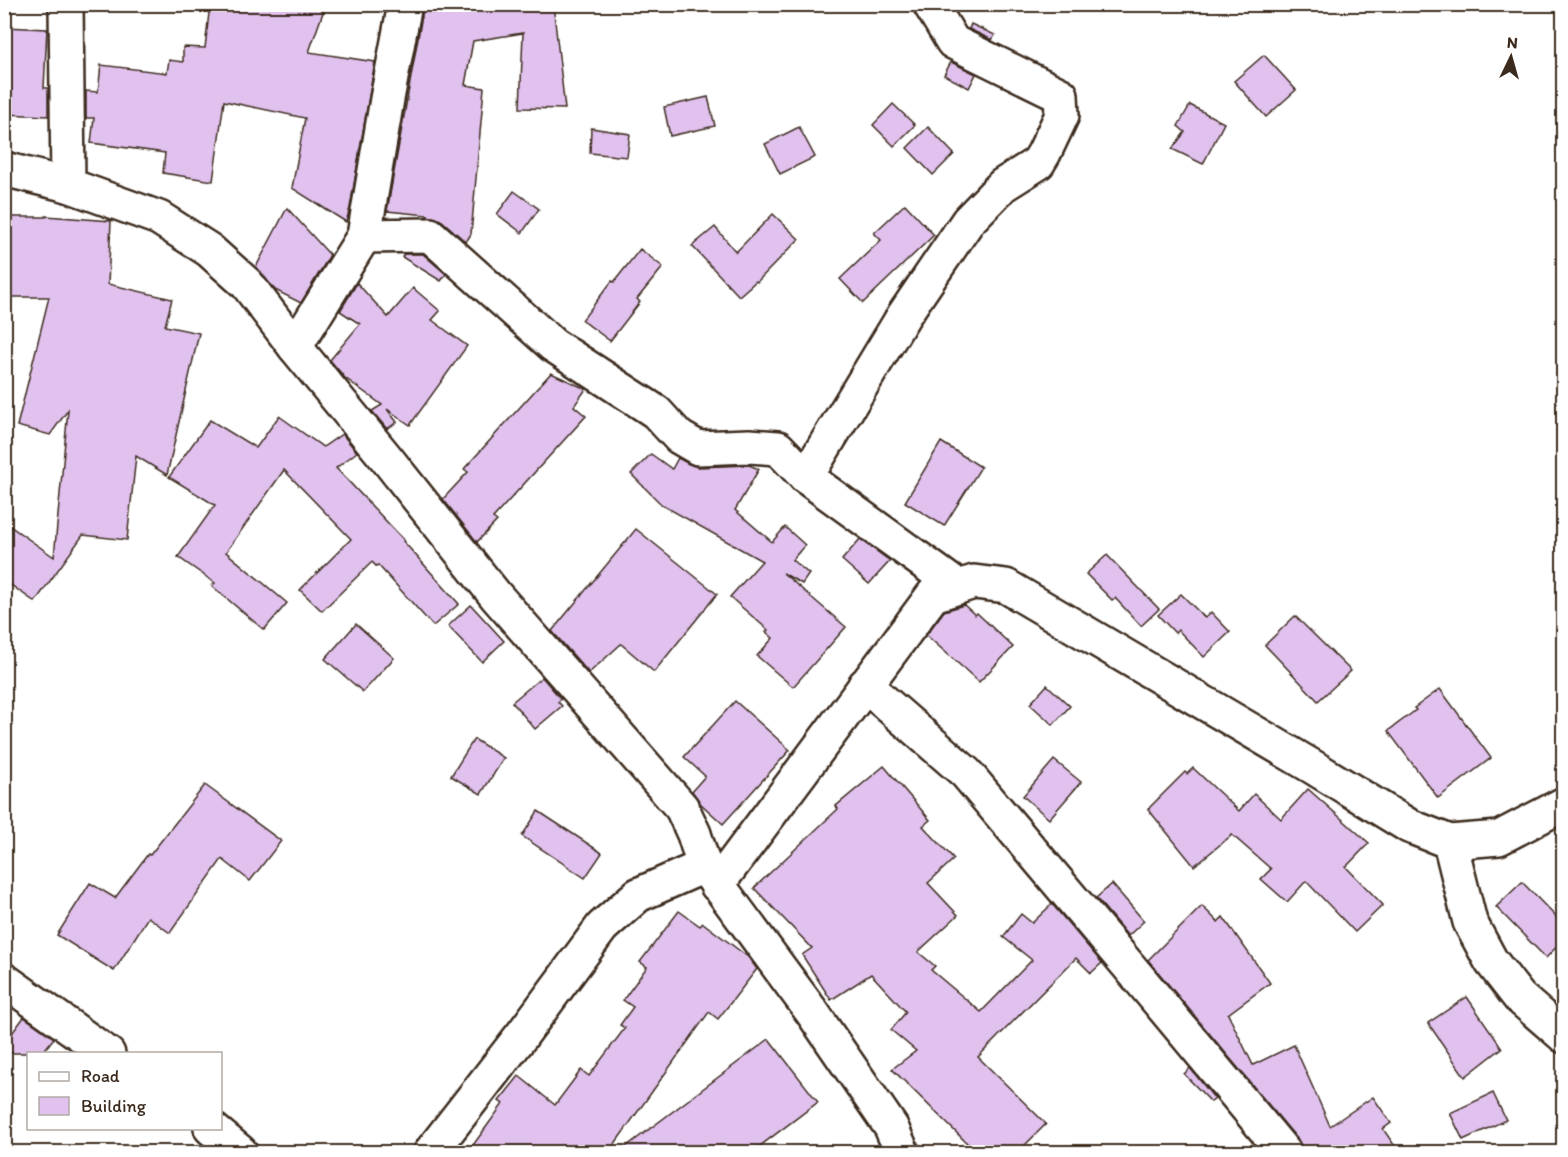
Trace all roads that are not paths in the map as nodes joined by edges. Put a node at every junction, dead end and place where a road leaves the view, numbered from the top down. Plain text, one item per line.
1 (66, 4) edge
2 (405, 4) edge
3 (930, 4) edge
4 (4, 169) edge
5 (68, 185) junction
6 (363, 236) junction
7 (295, 347) junction
8 (806, 477) junction
9 (958, 587) junction
10 (865, 686) junction
11 (1563, 804) edge
12 (1450, 842) junction
13 (711, 875) junction
14 (7, 990) edge
15 (1563, 1035) edge
16 (106, 1052) edge
17 (213, 1130) edge
18 (240, 1152) edge
19 (430, 1152) edge
20 (902, 1152) edge
21 (1284, 1152) edge

1 - 5 street
2 - 6 street
3 - 8 street
4 - 5 street
5 - 7 street
6 - 7 street
6 - 8 street
7 - 13 street
8 - 9 street
9 - 10 street
9 - 12 street
10 - 13 street
10 - 21 street
11 - 12 street
12 - 15 street
13 - 19 street
13 - 20 street
14 - 16 street
17 - 18 street

